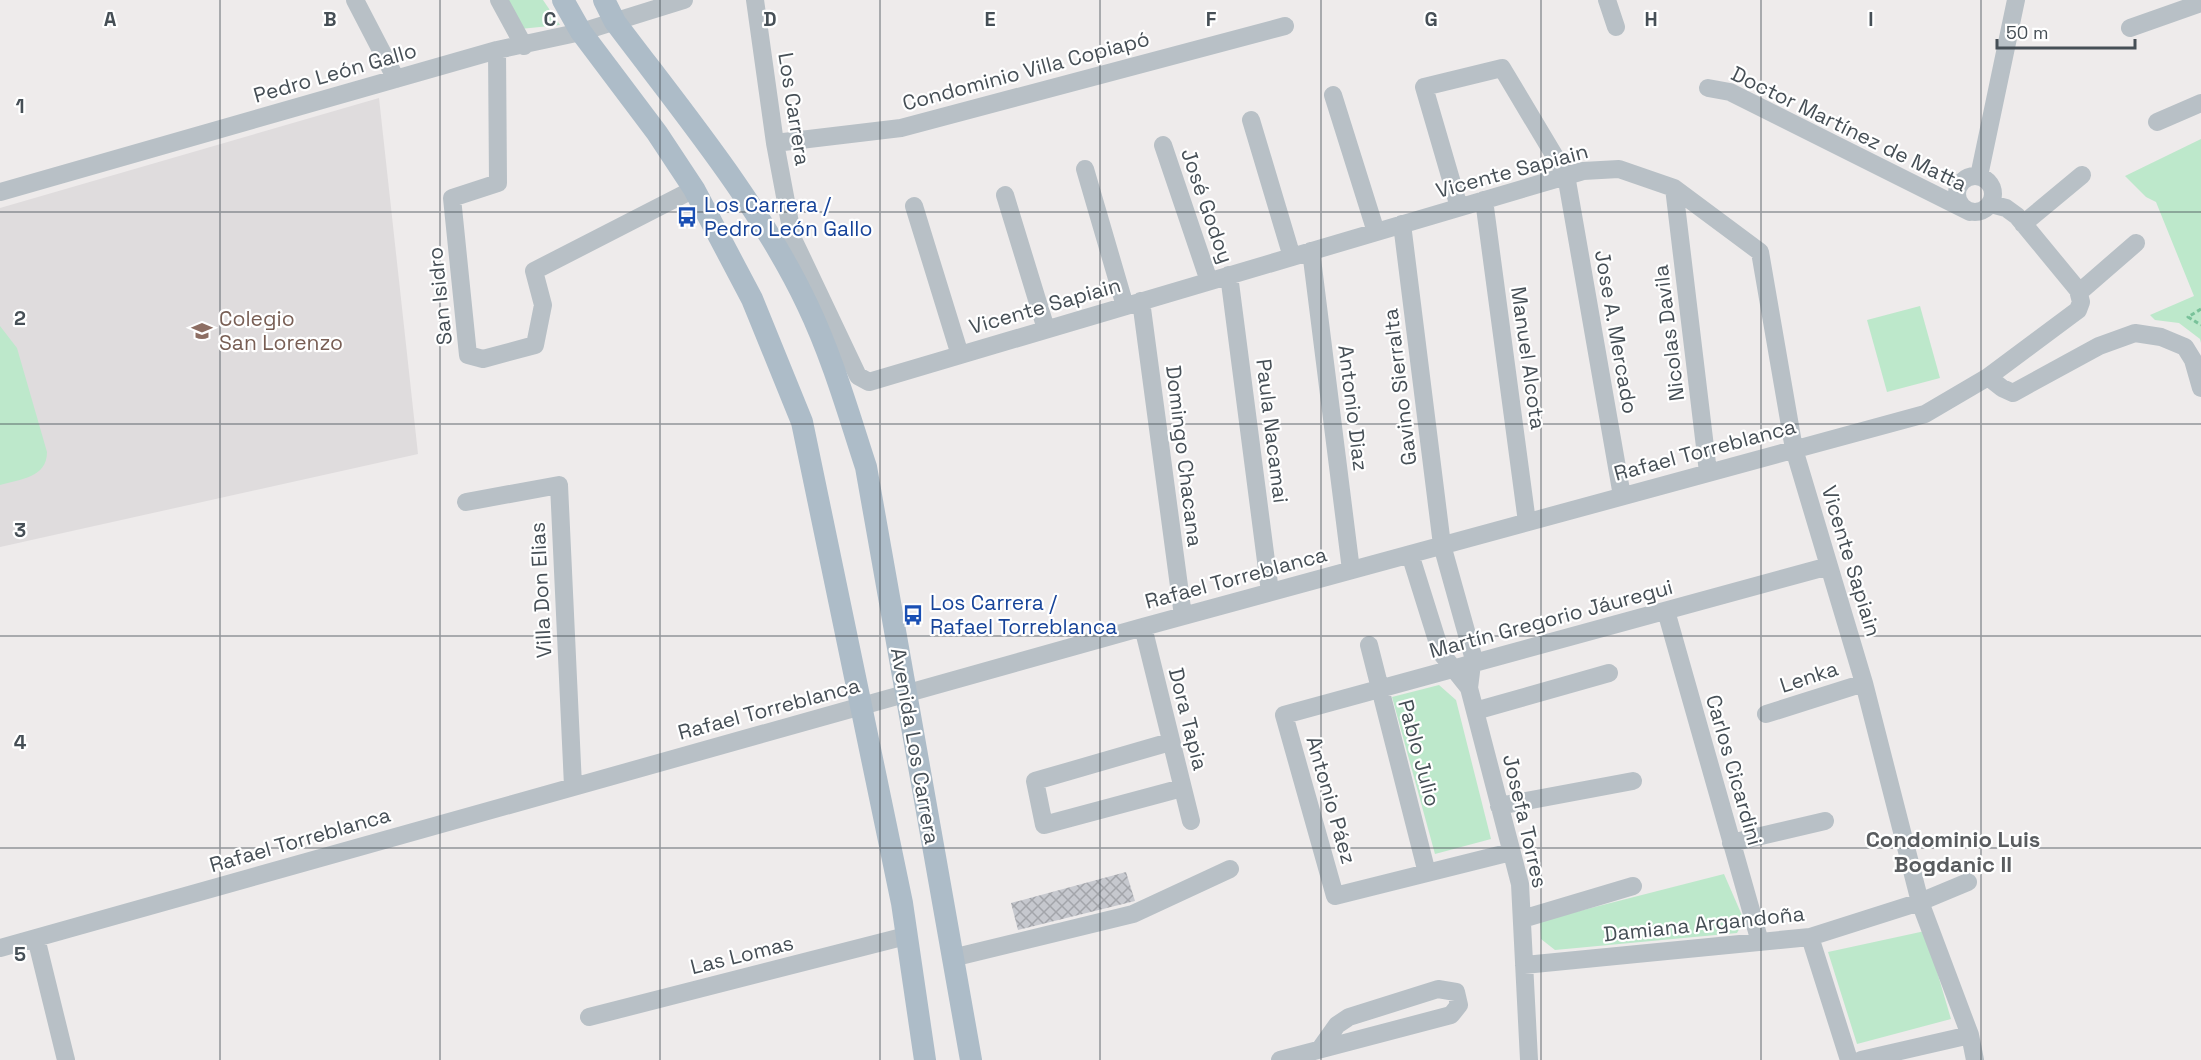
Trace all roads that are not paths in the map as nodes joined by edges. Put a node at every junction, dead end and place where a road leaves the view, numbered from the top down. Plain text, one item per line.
1 (355, 0) edge
2 (499, 0) edge
3 (562, 0) edge
4 (604, 0) edge
5 (684, 0) edge
6 (755, 0) edge
7 (1607, 0) edge
8 (2016, 0) edge
9 (2201, 3) edge
10 (615, 22) junction
11 (1285, 26) dead end
12 (1616, 27) dead end
13 (2130, 28) dead end
14 (581, 32) junction
15 (524, 46) junction
16 (497, 50) junction
17 (396, 79) junction
18 (1708, 88) dead end
19 (1333, 95) dead end
20 (2201, 103) edge
21 (1251, 120) dead end
22 (2157, 122) dead end
23 (775, 143) junction
24 (1163, 145) dead end
25 (1085, 169) dead end
26 (1566, 176) junction
27 (1979, 176) junction
28 (2082, 176) dead end
29 (1674, 188) junction
30 (694, 189) junction
31 (0, 192) edge
32 (1005, 195) dead end
33 (1484, 200) junction
34 (1991, 204) junction
35 (914, 206) dead end
36 (1459, 207) junction
37 (1970, 212) junction
38 (1402, 224) junction
39 (2024, 224) junction
40 (1376, 232) junction
41 (2136, 243) dead end
42 (1311, 251) junction
43 (1292, 256) junction
44 (1229, 275) junction
45 (1209, 281) junction
46 (2078, 290) junction
47 (1133, 304) junction
48 (1046, 329) junction
49 (960, 355) junction
50 (1988, 377) junction
51 (869, 382) joint
52 (2201, 388) edge
53 (1794, 449) junction
54 (1708, 472) junction
55 (1622, 496) junction
56 (466, 502) dead end
57 (1527, 522) junction
58 (1442, 545) junction
59 (1410, 554) junction
60 (1829, 566) junction
61 (1351, 570) junction
62 (1270, 592) junction
63 (1666, 611) junction
64 (1183, 616) junction
65 (1143, 627) junction
66 (1369, 645) dead end
67 (1463, 667) junction
68 (1609, 673) dead end
69 (1864, 683) junction
70 (1379, 690) junction
71 (905, 696) junction
72 (862, 707) junction
73 (1475, 711) junction
74 (1766, 714) dead end
75 (1284, 715) joint
76 (1170, 742) junction
77 (1633, 781) dead end
78 (573, 786) junction
79 (1182, 788) junction
80 (1499, 806) junction
81 (1191, 821) dead end
82 (1825, 821) dead end
83 (1731, 843) junction
84 (1511, 852) junction
85 (1230, 869) dead end
86 (1427, 873) junction
87 (1968, 882) dead end
88 (1633, 886) dead end
89 (1920, 902) junction
90 (1522, 920) junction
91 (906, 936) junction
92 (1810, 937) junction
93 (36, 938) junction
94 (1760, 942) junction
95 (0, 948) edge
96 (952, 958) junction
97 (1524, 965) junction
98 (589, 1017) dead end
99 (1970, 1035) junction
100 (1320, 1050) junction
101 (66, 1060) edge
102 (925, 1060) edge
103 (971, 1060) edge
104 (1280, 1060) edge
105 (1529, 1060) edge
106 (1849, 1060) edge
107 (1861, 1060) edge
108 (1975, 1060) edge

1 - 17 street
2 - 15 street
3 - 14 main road, Avenida Los Carrera
4 - 10 main road, Avenida Los Carrera
5 - 10 street, Pedro León Gallo
6 - 23 street, Los Carrera
7 - 12 street
8 - 27 street
9 - 13 street
10 - 14 street, Pedro León Gallo
10 - 71 main road, Avenida Los Carrera
11 - 23 street, Condominio Villa Copiapó
14 - 15 street, Pedro León Gallo
14 - 30 main road, Avenida Los Carrera
15 - 16 street, Pedro León Gallo
16 - 17 street, Pedro León Gallo
16 - 30 street, San Isidro
17 - 31 street, Pedro León Gallo
18 - 37 street, Doctor Martínez de Matta
19 - 40 street
20 - 22 street
21 - 43 street
23 - 51 street, Los Carrera
24 - 45 street, José Godoy
25 - 47 street, Domingo Chacana
26 - 29 street, Vicente Sapiain
26 - 33 street, Vicente Sapiain
26 - 36 street
26 - 55 street, Jose A. Mercado
27 - 34 street
27 - 37 street
28 - 39 street
29 - 53 street, Vicente Sapiain
29 - 54 street, Nicolas Davila
30 - 72 main road, Avenida Los Carrera
32 - 48 street
33 - 36 street, Vicente Sapiain
33 - 57 street, Manuel Alcota
34 - 37 street
34 - 39 street
35 - 49 street
36 - 38 street, Vicente Sapiain
38 - 40 street, Vicente Sapiain
38 - 58 street, Gavino Sierralta
39 - 46 street
40 - 42 street, Vicente Sapiain
41 - 46 street
42 - 43 street, Vicente Sapiain
42 - 61 street, Antonio Diaz
43 - 44 street, Vicente Sapiain
44 - 45 street, Vicente Sapiain
44 - 62 street, Paula Nacamai
45 - 47 street, Vicente Sapiain
46 - 50 street, Rafael Torreblanca
47 - 48 street, Vicente Sapiain
47 - 64 street, Domingo Chacana
48 - 49 street, Vicente Sapiain
49 - 51 street, Vicente Sapiain
50 - 52 street
50 - 53 street, Rafael Torreblanca
53 - 54 street, Rafael Torreblanca
53 - 60 street, Vicente Sapiain
54 - 55 street, Rafael Torreblanca
55 - 57 street, Rafael Torreblanca
56 - 78 street, Villa Don Elias
57 - 58 street, Rafael Torreblanca
58 - 59 street, Rafael Torreblanca
58 - 67 street
59 - 61 street, Rafael Torreblanca
59 - 67 street, Josefa Torres
60 - 63 street, Martín Gregorio Jáuregui
60 - 69 street, Vicente Sapiain
61 - 62 street, Rafael Torreblanca
62 - 64 street, Rafael Torreblanca
63 - 67 street, Martín Gregorio Jáuregui
63 - 83 street, Carlos Cicardini
64 - 65 street, Rafael Torreblanca
65 - 71 street, Rafael Torreblanca
65 - 76 street, Dora Tapia
66 - 70 street, Pablo Julio
67 - 70 street, Martín Gregorio Jáuregui
67 - 73 street, Josefa Torres
68 - 73 street
69 - 74 street, Lenka
69 - 89 street, Vicente Sapiain
70 - 75 street, Martín Gregorio Jáuregui
70 - 86 street, Pablo Julio
71 - 72 street, Rafael Torreblanca
71 - 96 main road, Avenida Los Carrera
72 - 78 street, Rafael Torreblanca
72 - 91 main road, Avenida Los Carrera
73 - 80 street, Josefa Torres
75 - 86 street, Antonio Páez
76 - 79 street, Dora Tapia
76 - 79 street
77 - 80 street
78 - 93 street, Rafael Torreblanca
79 - 81 street, Dora Tapia
80 - 84 street, Josefa Torres
82 - 83 street
83 - 94 street, Carlos Cicardini
84 - 86 street
84 - 90 street, Josefa Torres
85 - 96 street
87 - 89 street
88 - 90 street
89 - 92 street, Damiana Argandoña
89 - 99 street, Vicente Sapiain
90 - 97 street, Josefa Torres
91 - 98 street, Las Lomas
91 - 102 main road, Avenida Los Carrera
92 - 94 street, Damiana Argandoña
92 - 106 street
93 - 95 street, Rafael Torreblanca
93 - 101 street
94 - 97 street, Damiana Argandoña
96 - 103 main road, Avenida Los Carrera
97 - 105 street, Josefa Torres
99 - 107 street
99 - 108 street, Vicente Sapiain
100 - 100 street
100 - 104 street

